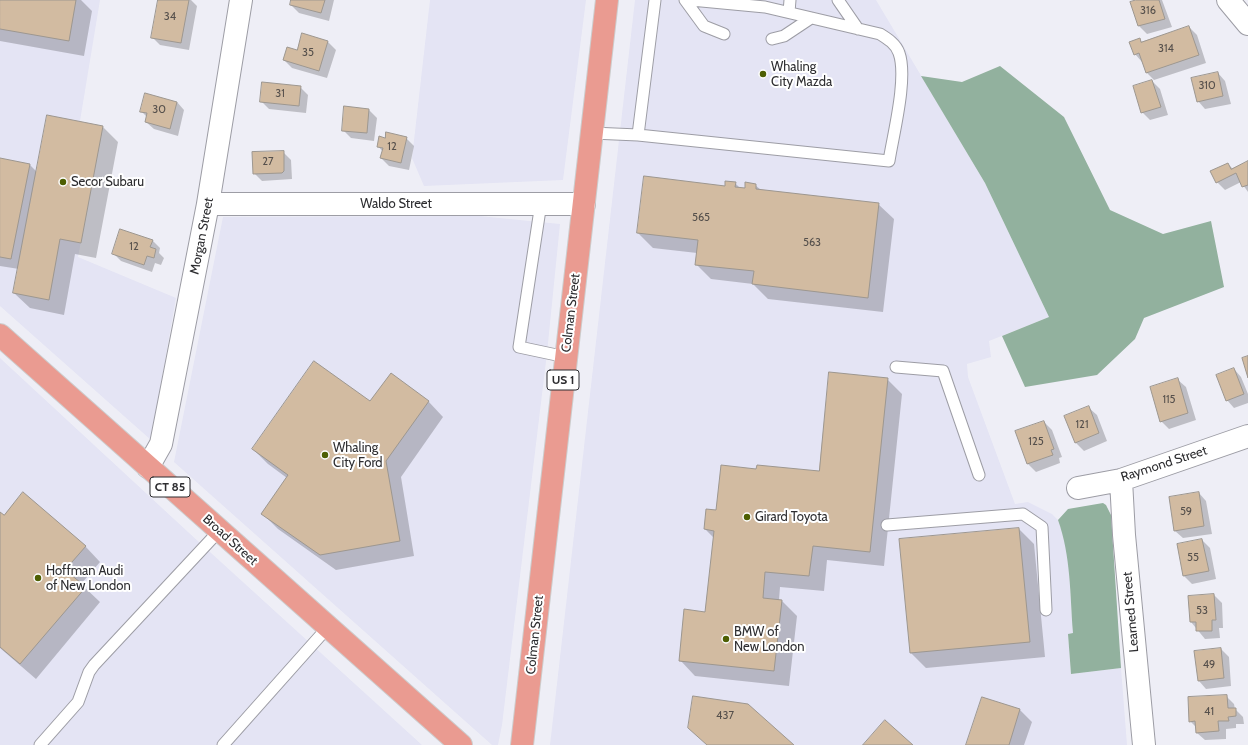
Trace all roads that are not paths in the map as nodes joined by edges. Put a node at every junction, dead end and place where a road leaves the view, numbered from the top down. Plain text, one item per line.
1 (241, 0) edge
2 (607, 0) edge
3 (655, 0) edge
4 (685, 0) edge
5 (691, 0) edge
6 (790, 0) edge
7 (838, 0) edge
8 (1228, 0) edge
9 (789, 12) junction
10 (811, 18) junction
11 (1248, 24) edge
12 (858, 29) junction
13 (724, 34) dead end
14 (772, 39) dead end
15 (592, 133) junction
16 (638, 135) junction
17 (208, 204) junction
18 (541, 204) junction
19 (584, 204) junction
20 (0, 335) edge
21 (566, 357) junction
22 (896, 367) dead end
23 (1248, 436) edge
24 (148, 467) junction
25 (979, 475) dead end
26 (1121, 480) junction
27 (1078, 488) dead end
28 (887, 525) dead end
29 (219, 531) junction
30 (1046, 610) dead end
31 (328, 627) junction
32 (40, 745) edge
33 (223, 745) edge
34 (461, 745) edge
35 (522, 745) edge
36 (1144, 745) edge

1 - 17 street, Morgan Street
2 - 15 main road, Colman Street / US 1
3 - 16 lane
4 - 13 lane
5 - 9 lane
6 - 9 lane
7 - 12 lane
8 - 11 street
9 - 10 lane
10 - 12 lane
10 - 14 lane
12 - 16 lane
15 - 16 lane
15 - 19 main road, Colman Street / US 1
17 - 18 street, Waldo Street
17 - 24 street, Morgan Street
18 - 19 street, Waldo Street
18 - 21 lane
19 - 21 main road, Colman Street / US 1
20 - 24 main road, Broad Street / CT 85
21 - 35 main road, Colman Street / US 1
22 - 25 lane
23 - 26 street, Raymond Street
24 - 29 main road, Broad Street / CT 85
26 - 27 street, Raymond Street
26 - 36 street, Learned Street
28 - 30 lane
29 - 31 main road, Broad Street / CT 85
29 - 32 lane
31 - 33 lane
31 - 34 main road, Broad Street / CT 85

